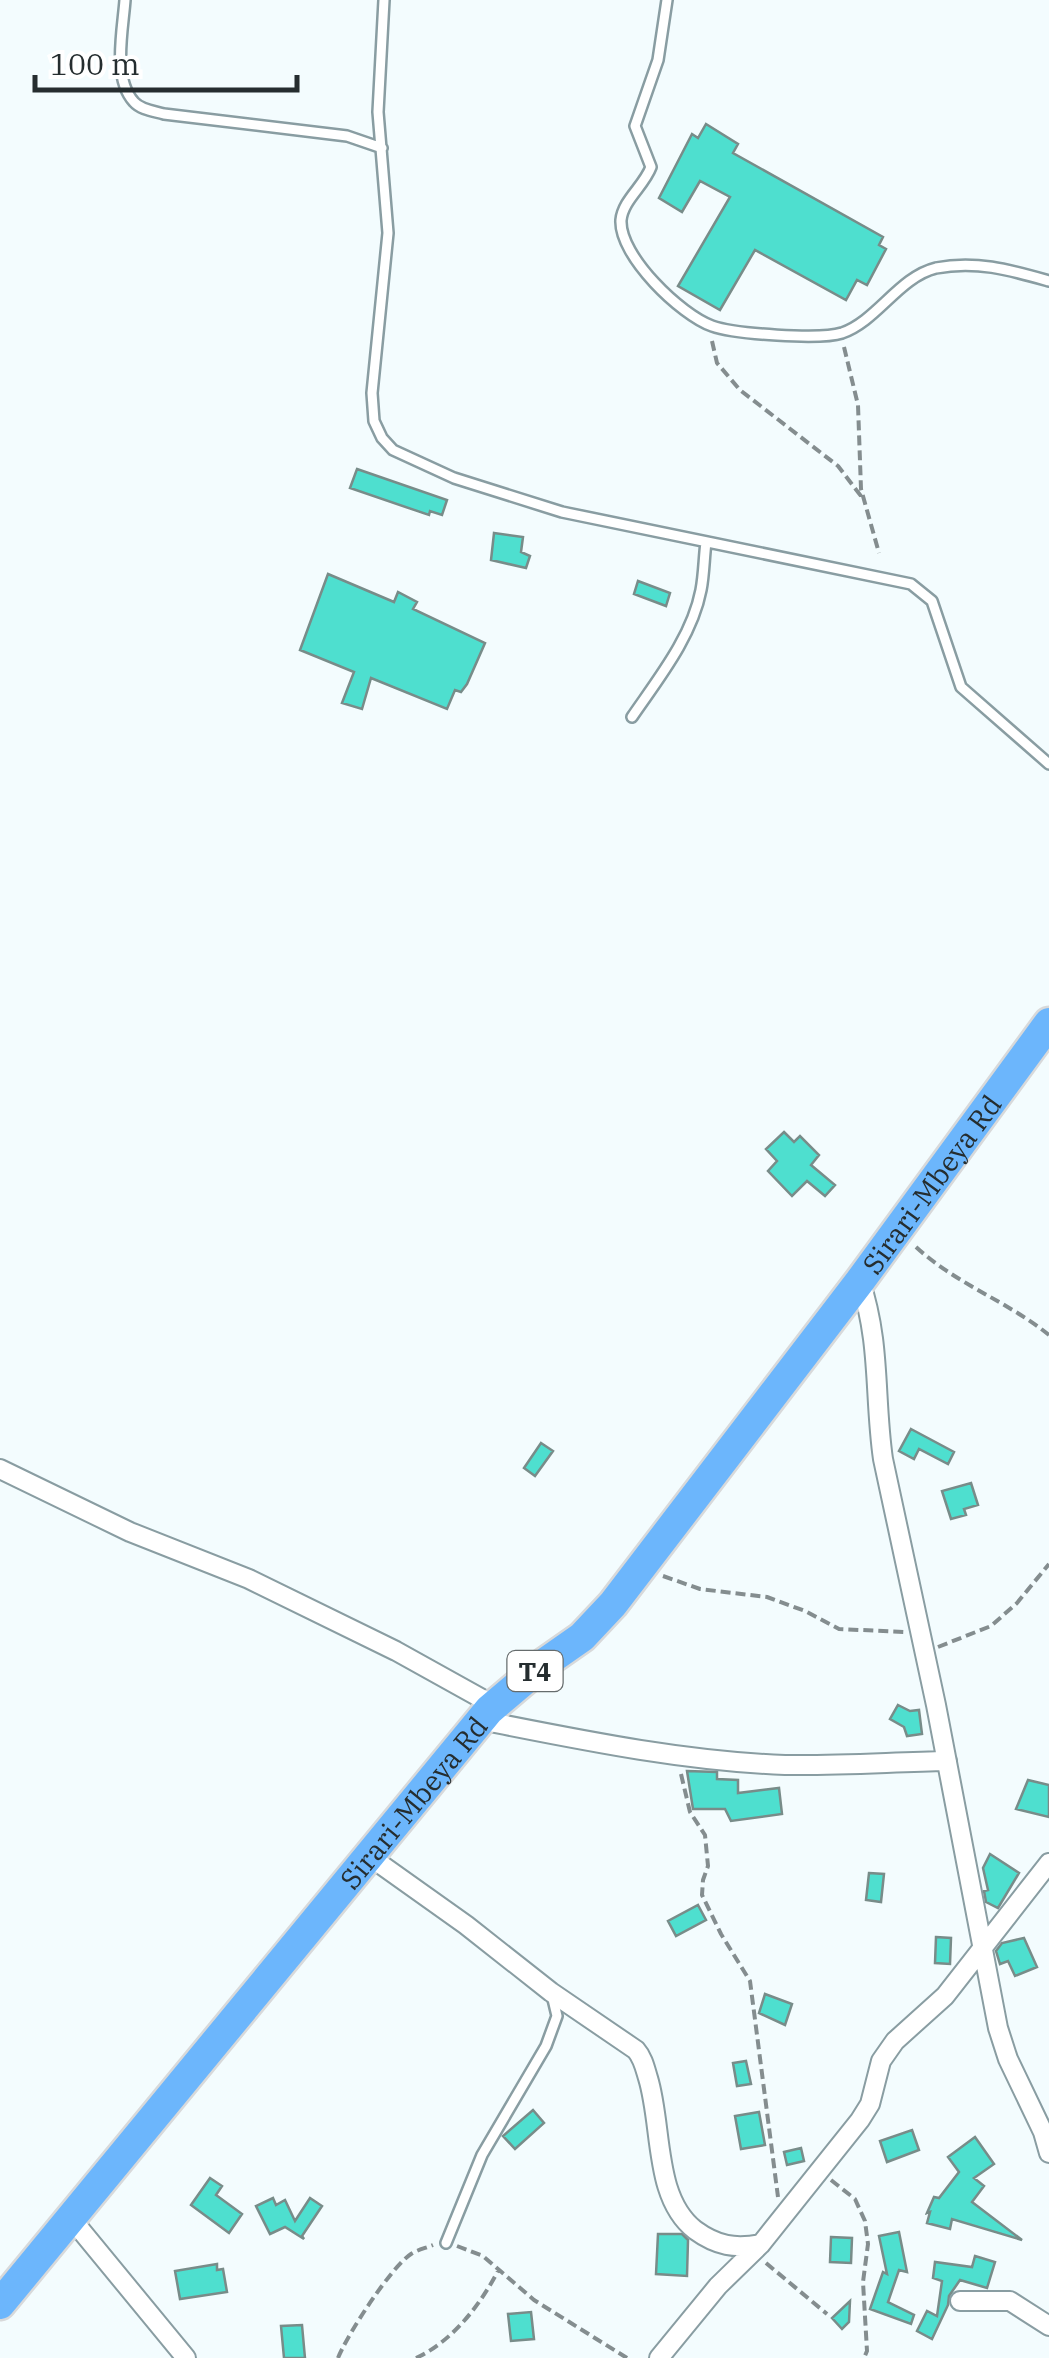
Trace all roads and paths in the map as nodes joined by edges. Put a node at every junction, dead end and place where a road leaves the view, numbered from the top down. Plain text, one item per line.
1 (125, 0) edge
2 (384, 0) edge
3 (666, 0) edge
4 (382, 148) junction
5 (1049, 281) edge
6 (707, 324) junction
7 (840, 333) junction
8 (864, 500) junction
9 (706, 542) junction
10 (879, 553) dead end
11 (632, 716) dead end
12 (1049, 764) edge
13 (1049, 1022) edge
14 (898, 1230) junction
15 (860, 1281) junction
16 (1049, 1335) edge
17 (0, 1470) edge
18 (1049, 1564) edge
19 (640, 1568) junction
20 (922, 1643) junction
21 (488, 1713) junction
22 (661, 1752) junction
23 (947, 1762) junction
24 (370, 1856) junction
25 (1049, 1863) edge
26 (981, 1950) junction
27 (551, 1992) junction
28 (1049, 2152) edge
29 (819, 2172) junction
30 (70, 2217) junction
31 (781, 2219) junction
32 (446, 2242) junction
33 (756, 2247) junction
34 (499, 2269) junction
35 (960, 2300) dead end
36 (0, 2304) edge
37 (828, 2314) dead end
38 (1049, 2326) edge
39 (186, 2358) edge
40 (338, 2358) edge
41 (416, 2358) edge
42 (627, 2358) edge
43 (659, 2358) edge
44 (864, 2358) edge

1 - 4 lane
2 - 4 lane
3 - 6 lane
4 - 9 lane
5 - 7 lane
6 - 7 lane
6 - 8 path
7 - 8 path
8 - 10 path
9 - 11 lane
9 - 12 lane
13 - 14 highway, Sirari-Mbeya Rd / T4
14 - 15 highway, Sirari-Mbeya Rd / T4
14 - 16 path
15 - 19 highway, Sirari-Mbeya Rd / T4
15 - 20 street
17 - 21 street
18 - 20 path
19 - 20 path
19 - 21 highway, Sirari-Mbeya Rd / T4
20 - 23 street
21 - 22 street
21 - 24 highway, Sirari-Mbeya Rd / T4
22 - 23 street
22 - 31 path
23 - 26 street
24 - 27 street
24 - 30 highway, Sirari-Mbeya Rd / T4
25 - 26 street
26 - 28 street
26 - 29 street
27 - 32 lane
27 - 33 street
29 - 31 street
29 - 44 path
30 - 36 highway, Sirari-Mbeya Rd / T4
30 - 39 street
31 - 33 street
32 - 34 path
32 - 40 path
33 - 37 path
33 - 43 street
34 - 41 path
34 - 42 path
35 - 38 street

